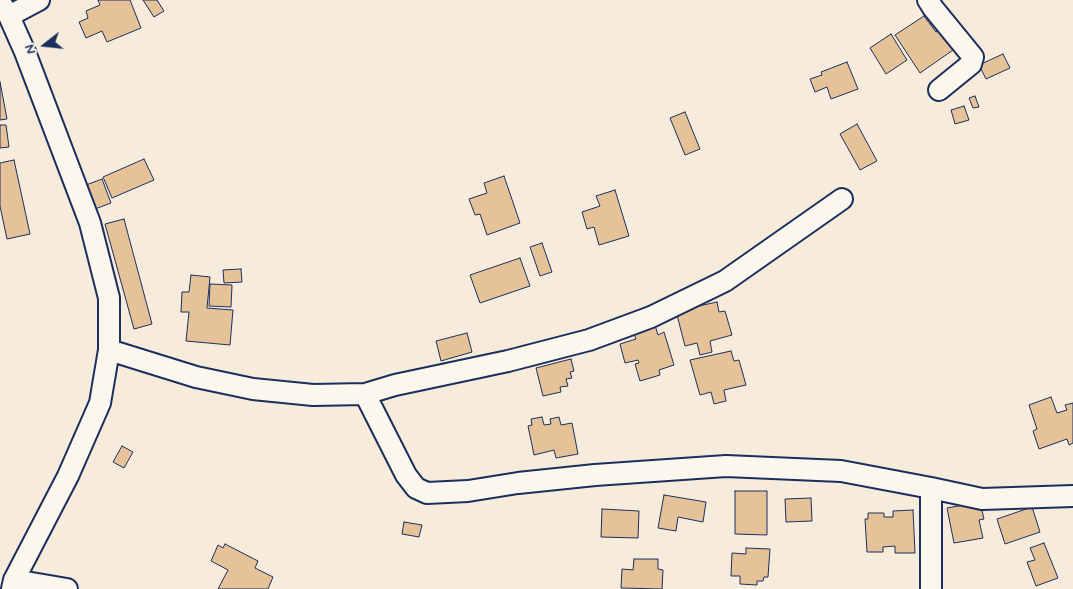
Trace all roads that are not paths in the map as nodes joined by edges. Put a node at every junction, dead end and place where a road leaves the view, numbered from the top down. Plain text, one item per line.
1 (39, 0) edge
2 (928, 0) edge
3 (5, 9) edge
4 (939, 90) dead end
5 (842, 199) dead end
6 (108, 350) junction
7 (365, 394) junction
8 (931, 488) junction
9 (1073, 496) edge
10 (13, 585) edge
11 (67, 589) edge
12 (930, 589) edge

1 - 3 street
2 - 4 street
3 - 6 street
5 - 7 street
6 - 7 street
6 - 10 street
7 - 8 street
8 - 9 street
8 - 12 street
10 - 11 street

